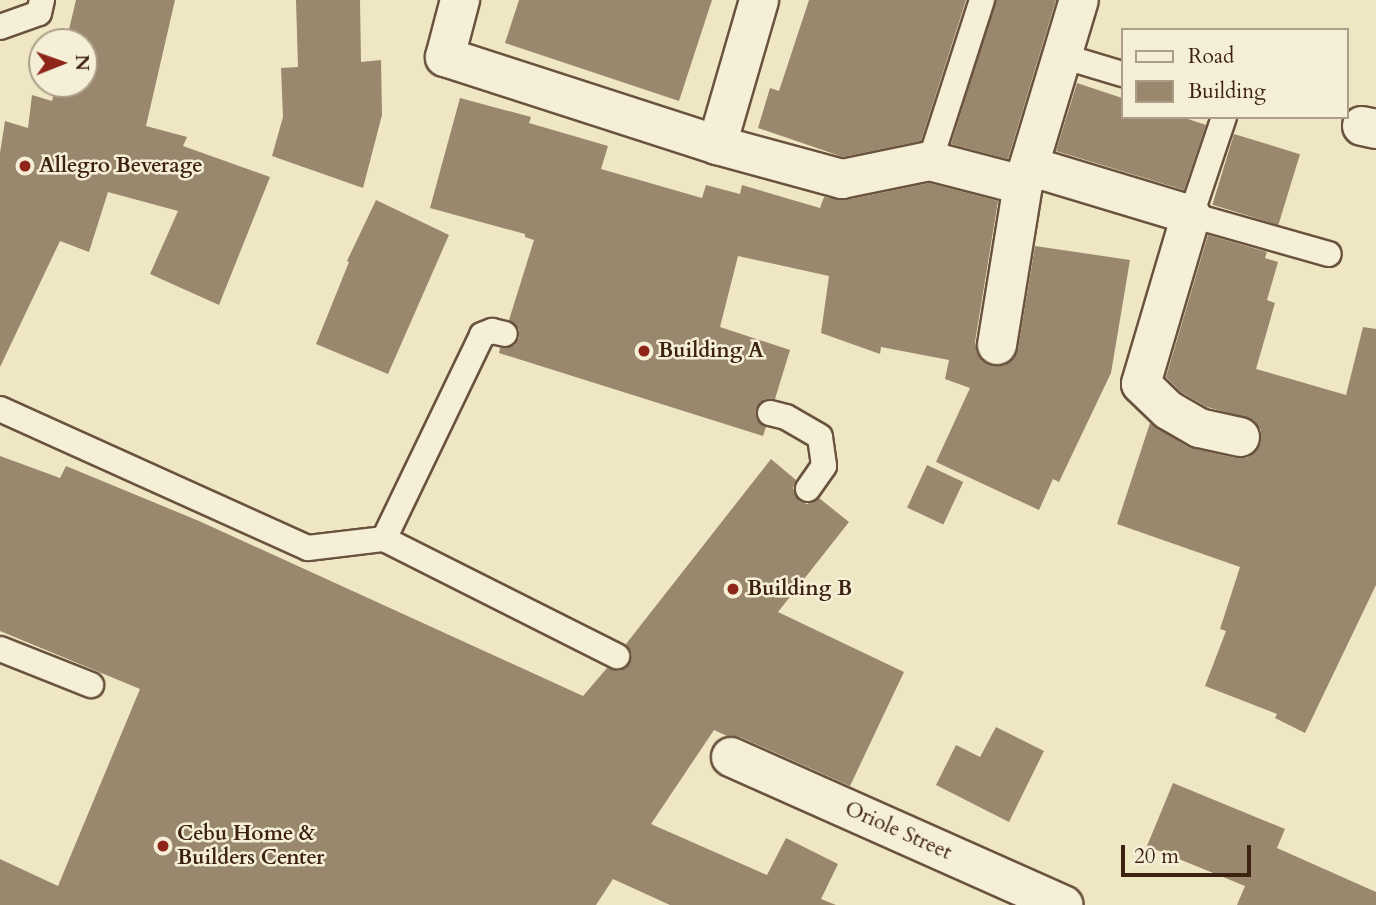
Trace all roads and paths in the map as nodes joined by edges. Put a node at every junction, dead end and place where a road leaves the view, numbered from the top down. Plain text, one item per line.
1 (42, 0) edge
2 (460, 0) edge
3 (759, 0) edge
4 (982, 0) edge
5 (1079, 0) edge
6 (0, 27) edge
7 (1062, 56) junction
8 (1120, 73) edge
9 (1223, 119) edge
10 (717, 145) junction
11 (930, 162) junction
12 (1026, 176) junction
13 (1191, 215) junction
14 (1329, 254) dead end
15 (505, 334) dead end
16 (997, 345) dead end
17 (0, 408) edge
18 (770, 412) dead end
19 (1240, 437) dead end
20 (808, 489) dead end
21 (384, 539) junction
22 (0, 649) edge
23 (617, 656) dead end
24 (91, 685) dead end
25 (731, 757) dead end
26 (1064, 905) edge

1 - 6 lane
2 - 10 street
3 - 10 street
4 - 11 lane
5 - 7 street
7 - 8 lane
7 - 12 street
9 - 13 lane
10 - 11 street
11 - 12 street
12 - 13 street
12 - 16 street
13 - 14 lane
13 - 19 street
15 - 21 lane
17 - 21 lane
18 - 20 lane
21 - 23 lane
22 - 24 lane
25 - 26 street, Oriole Street

